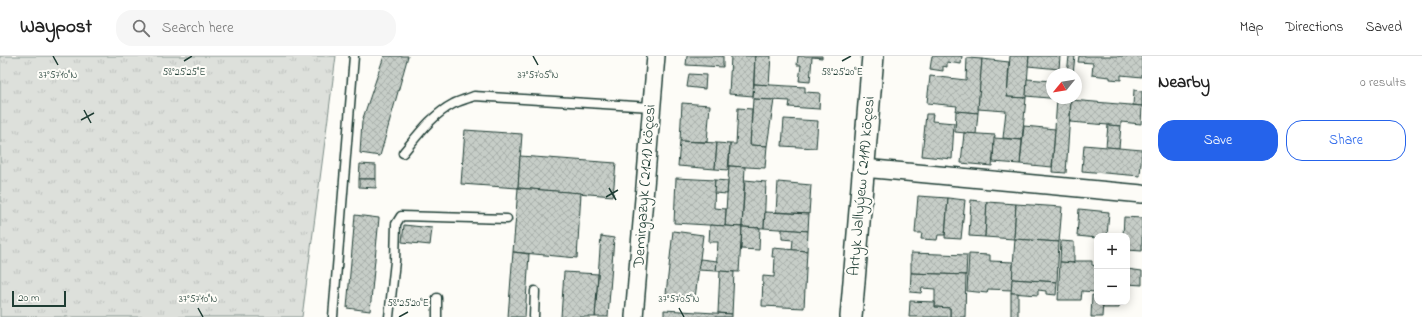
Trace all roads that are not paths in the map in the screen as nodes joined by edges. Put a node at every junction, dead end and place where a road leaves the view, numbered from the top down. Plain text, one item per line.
1 (354, 56) edge
2 (656, 56) edge
3 (873, 56) edge
4 (651, 107) junction
5 (403, 153) dead end
6 (864, 168) junction
7 (1142, 194) edge
8 (507, 219) dead end
9 (535, 291) dead end
10 (437, 298) dead end
11 (333, 317) edge
12 (389, 317) edge
13 (437, 317) edge
14 (534, 317) edge
15 (634, 317) edge
16 (851, 317) edge

1 - 11 lane
2 - 4 street, Demirgazyk (2121) köçesi
3 - 6 street, Artyk Jallyýew (2119) köçesi
4 - 5 lane
4 - 15 street, Demirgazyk (2121) köçesi
6 - 7 street
6 - 16 street, Artyk Jallyýew (2119) köçesi
8 - 12 lane
9 - 14 lane
10 - 13 lane

